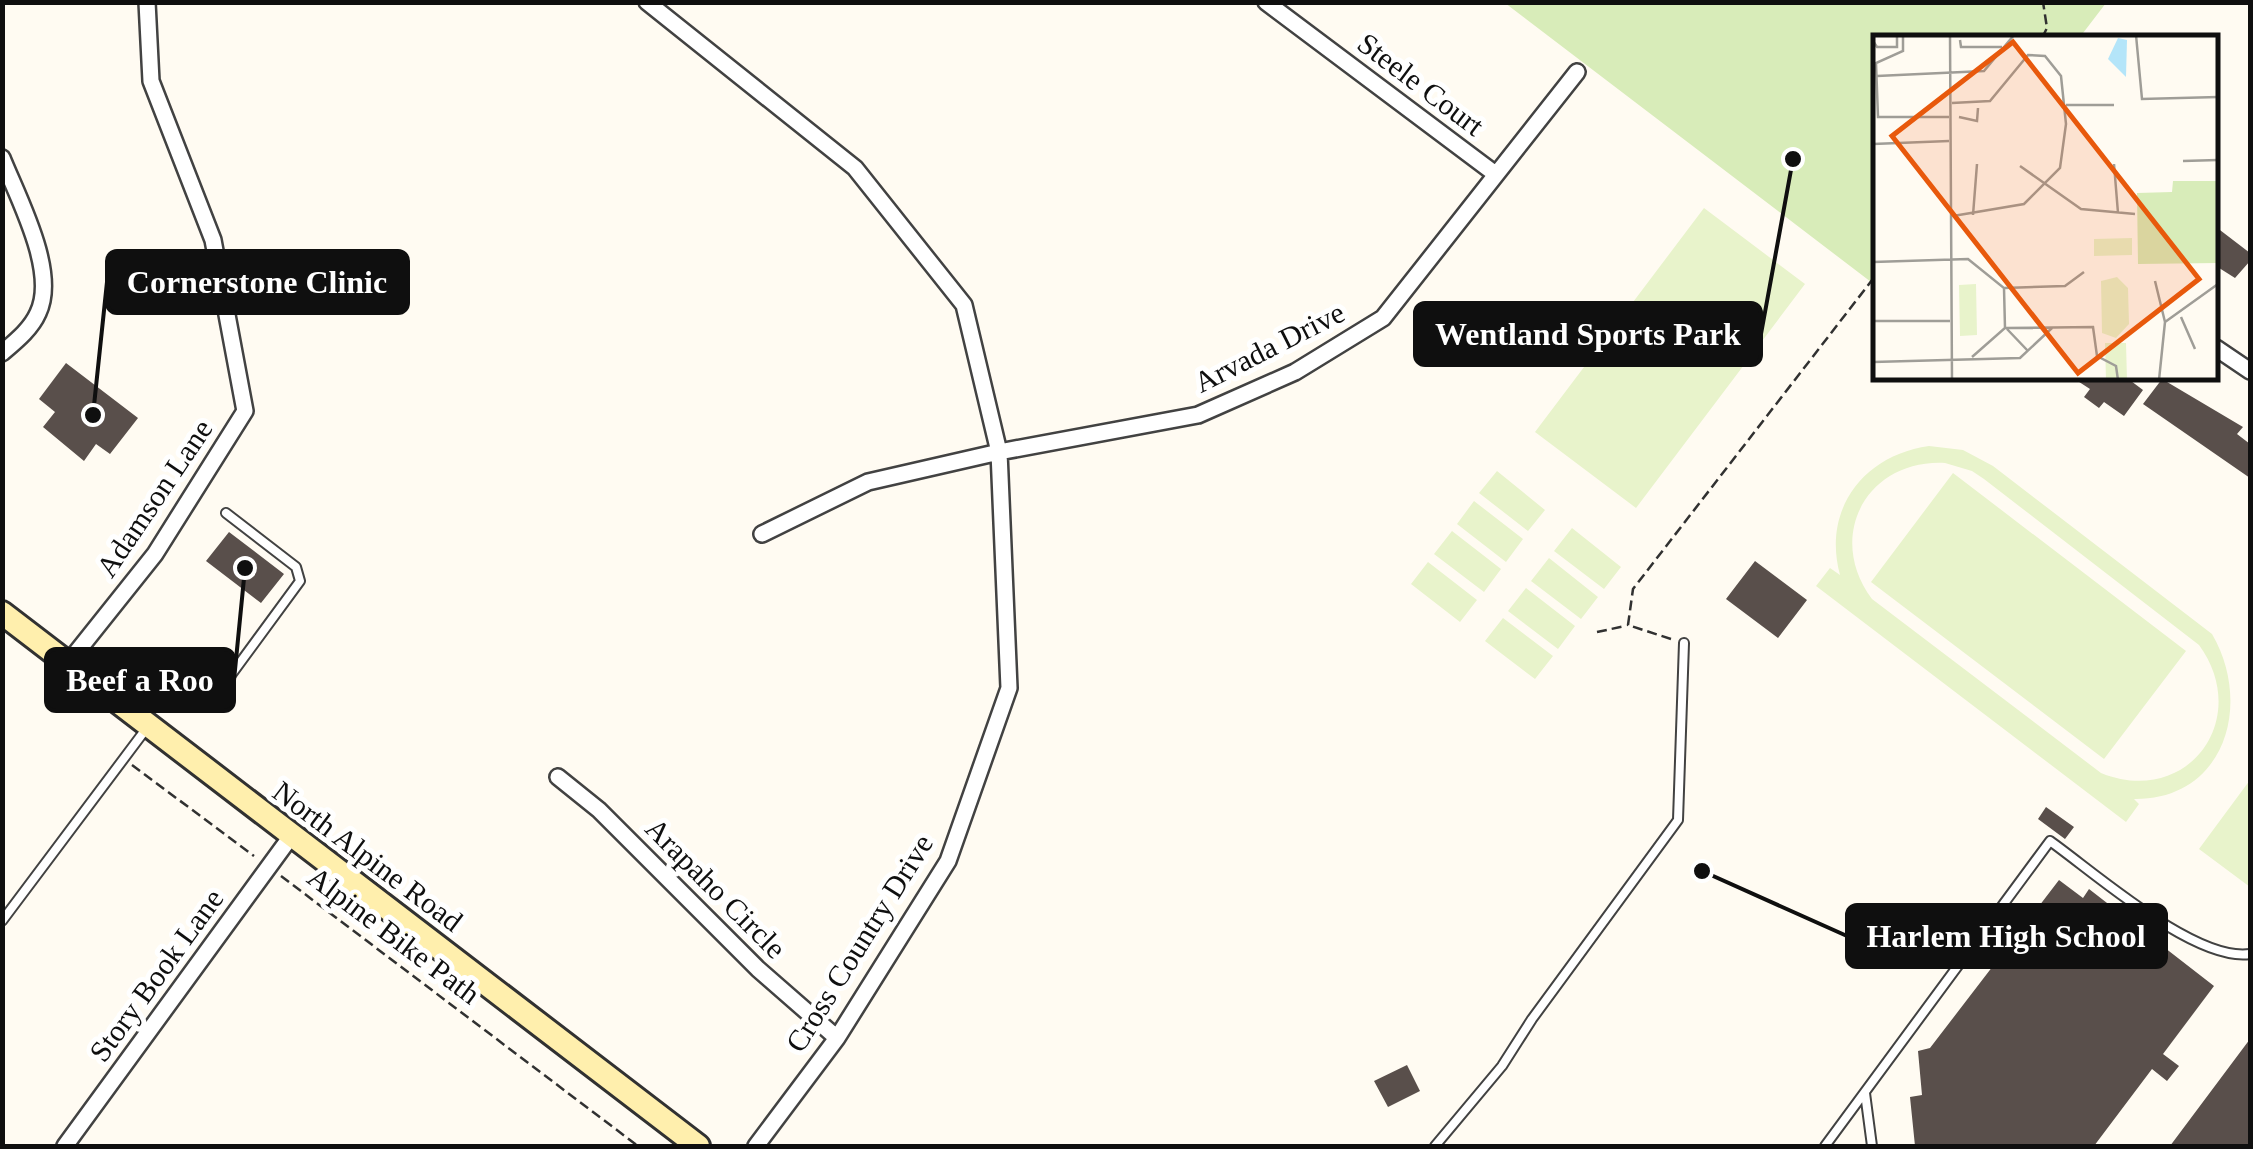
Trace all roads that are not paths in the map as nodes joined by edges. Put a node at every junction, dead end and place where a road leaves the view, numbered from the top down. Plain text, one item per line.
1 (148, 2) edge
2 (646, 2) edge
3 (1266, 2) edge
4 (1576, 72) dead end
5 (2, 158) edge
6 (1494, 174) junction
7 (2218, 349) edge
8 (2, 353) edge
9 (2250, 371) edge
10 (999, 452) junction
11 (226, 513) dead end
12 (762, 534) dead end
13 (2, 614) edge
14 (1684, 643) road end
15 (68, 664) junction
16 (192, 669) dead end
17 (148, 725) junction
18 (558, 777) dead end
19 (292, 835) junction
20 (2, 921) edge
21 (2250, 954) edge
22 (837, 1038) junction
23 (1865, 1094) junction
24 (64, 1146) edge
25 (698, 1146) edge
26 (756, 1146) edge
27 (1435, 1146) edge
28 (1825, 1146) edge
29 (1872, 1146) edge

1 - 15 street, Adamson Lane
2 - 10 street, Cross Country Drive
3 - 6 street, Steele Court
4 - 6 street, Arvada Drive
5 - 8 street
6 - 10 street, Arvada Drive
7 - 9 street
10 - 12 street, Arvada Drive
10 - 22 street, Cross Country Drive
11 - 16 lane
13 - 15 main road, North Alpine Road
14 - 27 lane
15 - 17 main road, North Alpine Road
17 - 19 main road, North Alpine Road
17 - 20 lane
18 - 22 street, Arapaho Circle
19 - 24 street, Story Book Lane
19 - 25 main road, North Alpine Road
21 - 23 lane
22 - 26 street, Cross Country Drive
23 - 28 lane
23 - 29 lane

